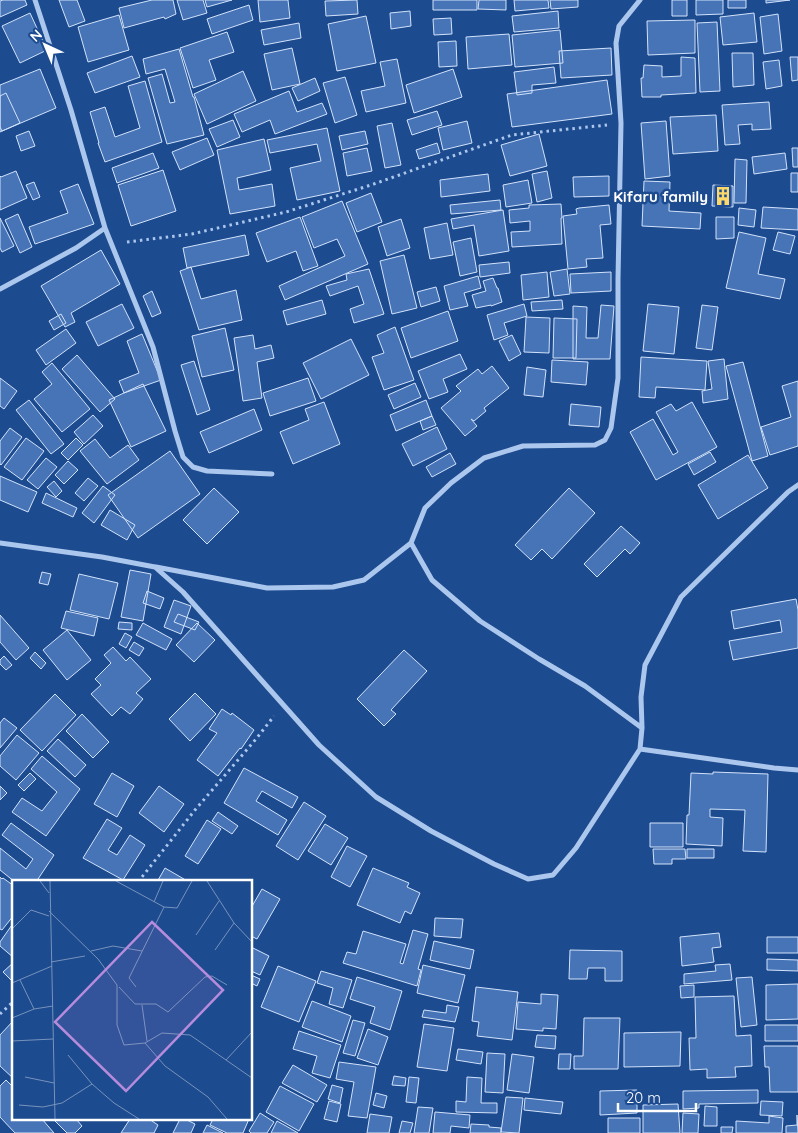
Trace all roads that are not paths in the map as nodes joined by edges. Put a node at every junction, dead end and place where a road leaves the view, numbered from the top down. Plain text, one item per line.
1 (35, 0) edge
2 (640, 0) edge
3 (105, 228) junction
4 (0, 289) edge
5 (272, 474) dead end
6 (798, 485) edge
7 (0, 543) edge
8 (411, 543) junction
9 (155, 567) junction
10 (642, 728) junction
11 (640, 749) junction
12 (798, 770) edge

1 - 3 street
2 - 8 street
3 - 4 street
3 - 5 street
6 - 10 street
7 - 9 street
8 - 9 street
8 - 10 street
9 - 11 street
10 - 11 street
11 - 12 street

